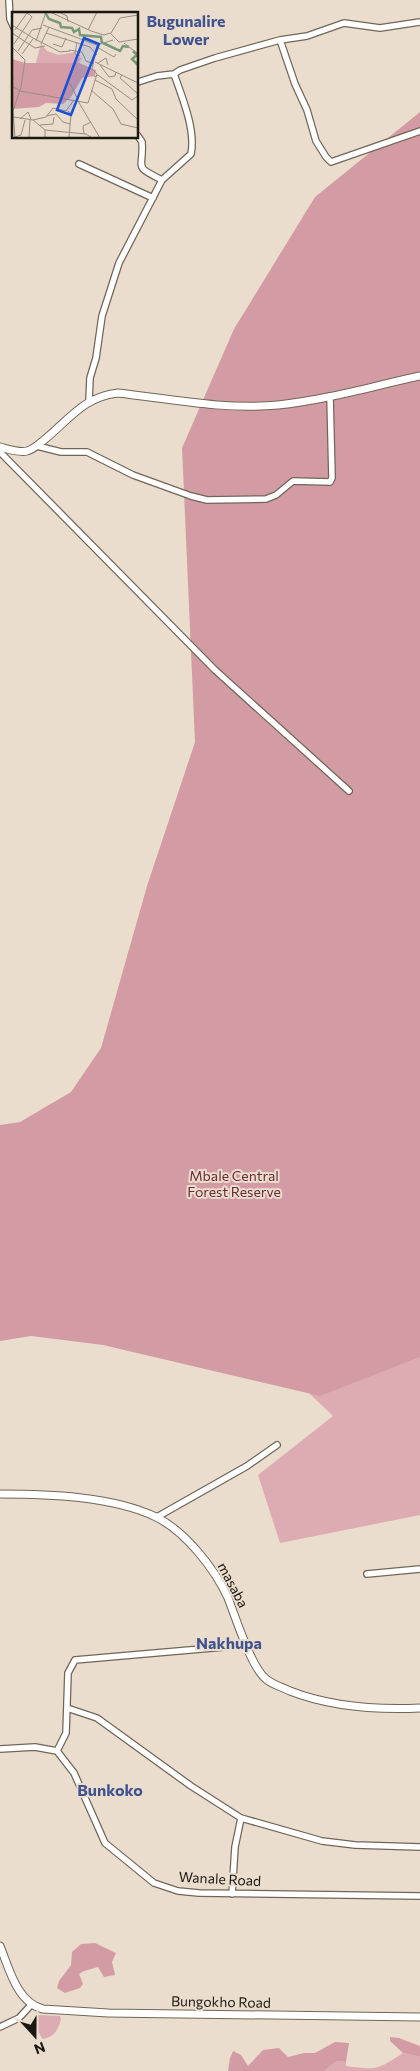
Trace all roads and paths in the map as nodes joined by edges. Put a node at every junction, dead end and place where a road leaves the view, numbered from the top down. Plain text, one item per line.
1 (9, 0) edge
2 (420, 22) edge
3 (12, 24) edge
4 (280, 40) junction
5 (174, 74) junction
6 (139, 82) edge
7 (420, 131) edge
8 (139, 138) edge
9 (79, 164) dead end
10 (162, 180) junction
11 (153, 198) junction
12 (420, 376) edge
13 (330, 396) junction
14 (89, 401) junction
15 (37, 446) junction
16 (0, 447) edge
17 (0, 452) edge
18 (349, 791) dead end
19 (277, 1445) dead end
20 (0, 1494) edge
21 (157, 1517) junction
22 (420, 1569) edge
23 (367, 1574) dead end
24 (247, 1645) junction
25 (67, 1708) junction
26 (420, 1708) edge
27 (0, 1749) edge
28 (57, 1751) junction
29 (241, 1818) junction
30 (420, 1847) edge
31 (232, 1894) junction
32 (420, 1896) edge
33 (0, 1946) edge
34 (3, 1959) edge
35 (28, 2002) junction
36 (420, 2017) edge
37 (0, 2027) edge

1 - 3 street
2 - 4 street
4 - 5 street
4 - 7 street
5 - 6 street
5 - 10 street
8 - 10 street
9 - 11 street
10 - 11 street
11 - 14 street
12 - 13 street
13 - 14 street
13 - 15 street
14 - 15 street
15 - 16 street
17 - 18 street
19 - 21 street
20 - 21 street, masaba
21 - 24 street, masaba
22 - 23 street
24 - 25 street
24 - 26 street, masaba
25 - 28 street
25 - 29 street
27 - 28 street
28 - 31 street, Wanale Road
29 - 30 street
29 - 31 street
31 - 32 street, Wanale Road
33 - 34 street
34 - 35 street
35 - 36 street, Bungokho Road
35 - 37 street

